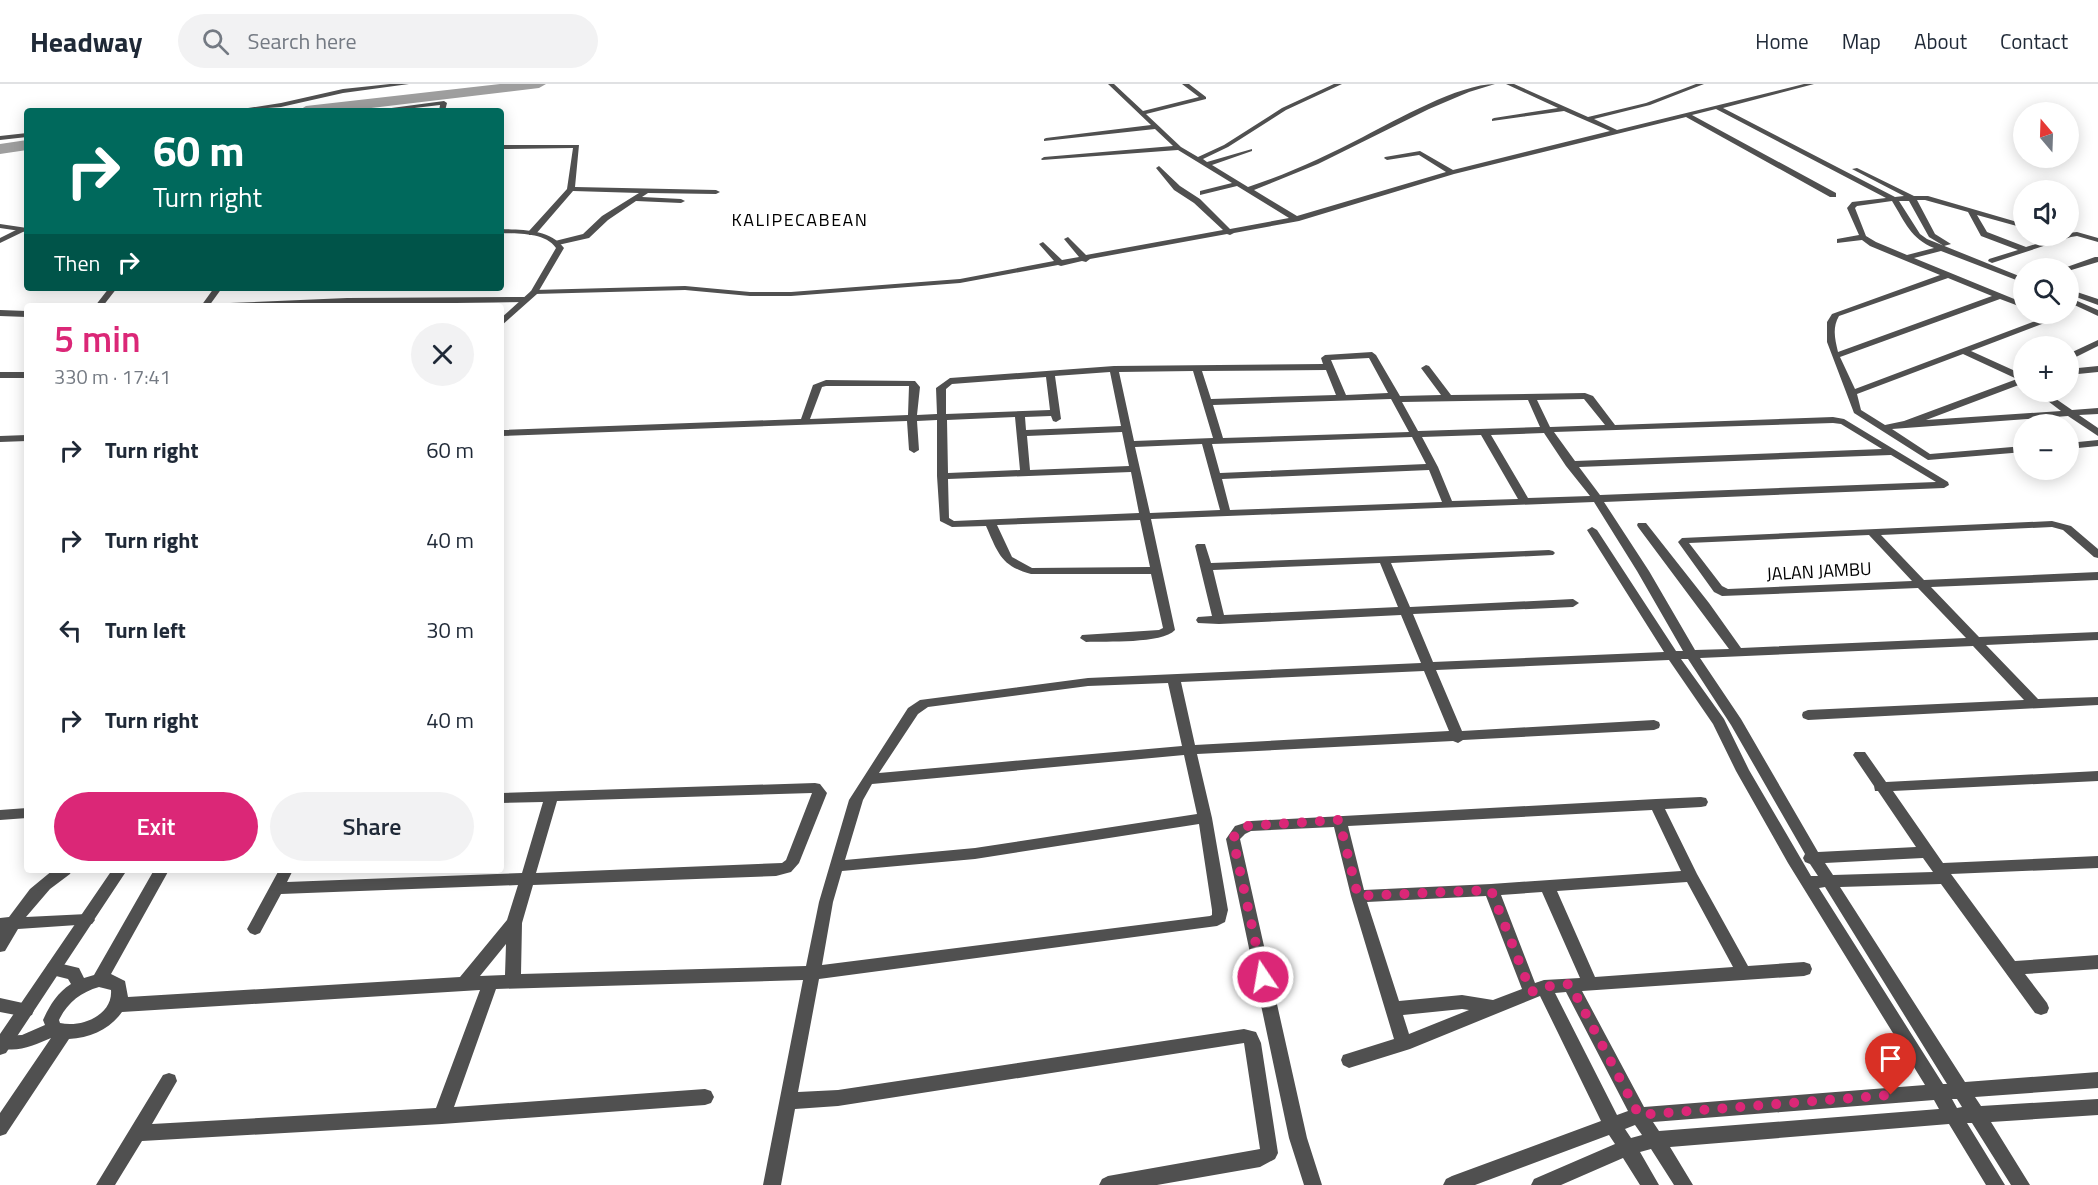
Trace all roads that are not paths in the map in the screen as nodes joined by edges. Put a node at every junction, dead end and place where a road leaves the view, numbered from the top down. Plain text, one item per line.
1 (406, 84) edge
2 (1111, 84) edge
3 (1185, 84) edge
4 (1339, 84) edge
5 (1492, 84) edge
6 (1509, 84) edge
7 (1676, 84) edge
8 (1701, 84) edge
9 (1811, 84) edge
10 (1688, 90) junction
11 (1727, 104) junction
12 (1717, 107) junction
13 (256, 108) edge
14 (396, 108) edge
15 (443, 108) edge
16 (1564, 109) junction
17 (1142, 113) junction
18 (1686, 114) junction
19 (1588, 119) junction
20 (1494, 120) dead end
21 (1767, 124) junction
22 (1754, 126) junction
23 (1154, 127) junction
24 (1614, 132) junction
25 (24, 135) edge
26 (0, 138) edge
27 (1046, 140) dead end
28 (504, 147) edge
29 (1179, 148) junction
30 (1250, 150) dead end
31 (1044, 159) dead end
32 (1387, 159) dead end
33 (1196, 160) junction
34 (1205, 165) junction
35 (1159, 168) dead end
36 (1452, 172) junction
37 (1236, 184) junction
38 (571, 189) junction
39 (1247, 190) junction
40 (646, 191) junction
41 (716, 192) dead end
42 (1203, 193) dead end
43 (1833, 195) dead end
44 (1893, 195) junction
45 (1908, 196) junction
46 (636, 199) junction
47 (681, 201) dead end
48 (1970, 210) junction
49 (1296, 219) junction
50 (2013, 223) edge
51 (0, 226) edge
52 (24, 230) edge
53 (24, 230) edge
54 (504, 231) edge
55 (532, 233) junction
56 (1230, 233) junction
57 (2079, 235) edge
58 (1863, 237) junction
59 (1068, 239) dead end
60 (2098, 240) edge
61 (0, 241) edge
62 (1840, 242) dead end
63 (558, 243) junction
64 (1043, 244) dead end
65 (1950, 245) junction
66 (2035, 246) edge
67 (1941, 248) junction
68 (2026, 249) junction
69 (1906, 258) junction
70 (2098, 259) edge
71 (1086, 260) junction
72 (1992, 261) junction
73 (1061, 264) junction
74 (2079, 265) edge
75 (2013, 269) edge
76 (1947, 275) junction
77 (2013, 277) edge
78 (534, 292) junction
79 (2079, 295) edge
80 (2000, 296) junction
81 (524, 300) junction
82 (2013, 301) edge
83 (2097, 301) edge
84 (299, 303) edge
85 (2079, 303) edge
86 (2083, 305) junction
87 (2079, 306) edge
88 (0, 313) edge
89 (2098, 313) edge
90 (24, 314) edge
91 (504, 320) edge
92 (2026, 324) edge
93 (2098, 344) edge
94 (1964, 351) junction
95 (2079, 353) edge
96 (1835, 356) junction
97 (1328, 367) junction
98 (1426, 368) dead end
99 (1114, 369) junction
100 (1197, 369) junction
101 (2098, 369) edge
102 (2079, 371) edge
103 (1050, 373) junction
104 (0, 375) edge
105 (24, 375) edge
106 (2013, 375) edge
107 (2013, 384) edge
108 (1852, 393) junction
109 (1531, 396) junction
110 (1342, 397) junction
111 (1396, 398) junction
112 (1448, 398) junction
113 (1207, 402) junction
114 (2056, 402) edge
115 (2098, 411) edge
116 (1056, 413) junction
117 (2072, 413) junction
118 (1020, 415) junction
119 (915, 419) junction
120 (938, 419) junction
121 (804, 423) junction
122 (1906, 424) junction
123 (1612, 427) junction
124 (1126, 429) junction
125 (1546, 429) junction
126 (1058, 431) junction
127 (1484, 431) junction
128 (504, 432) edge
129 (1021, 433) junction
130 (1879, 433) junction
131 (2098, 433) edge
132 (1415, 434) junction
133 (24, 438) edge
134 (0, 439) edge
135 (1206, 441) junction
136 (1219, 441) junction
137 (2098, 443) edge
138 (1129, 444) junction
139 (2079, 445) edge
140 (914, 450) dead end
141 (2013, 450) edge
142 (1893, 452) junction
143 (1570, 464) junction
144 (1433, 467) junction
145 (1134, 469) junction
146 (1024, 473) junction
147 (942, 476) junction
148 (1215, 476) junction
149 (1597, 498) junction
150 (1525, 501) junction
151 (1448, 504) junction
152 (1226, 513) junction
153 (1144, 516) junction
154 (990, 522) junction
155 (1642, 525) dead end
156 (1592, 530) dead end
157 (1871, 531) junction
158 (1201, 546) dead end
159 (1550, 553) dead end
160 (2098, 555) edge
161 (1384, 561) junction
162 (1206, 567) junction
163 (1154, 570) junction
164 (2098, 576) edge
165 (1918, 584) junction
166 (1573, 603) dead end
167 (1406, 612) junction
168 (1202, 620) dead end
169 (1220, 620) junction
170 (2098, 636) edge
171 (1086, 638) dead end
172 (1977, 641) junction
173 (1737, 651) junction
174 (1691, 653) junction
175 (1672, 655) junction
176 (1430, 667) junction
177 (1174, 680) junction
178 (2098, 701) edge
179 (2035, 704) junction
180 (1808, 715) dead end
181 (1654, 725) dead end
182 (1458, 738) junction
183 (1191, 750) junction
184 (1860, 755) dead end
185 (2098, 776) edge
186 (868, 779) junction
187 (1880, 787) junction
188 (552, 796) junction
189 (504, 798) edge
190 (1701, 802) dead end
191 (1656, 804) junction
192 (24, 813) edge
193 (0, 815) edge
194 (1205, 818) junction
195 (1339, 820) junction
196 (1927, 852) junction
197 (1814, 858) junction
198 (1793, 859) junction
199 (2098, 862) edge
200 (837, 866) junction
201 (61, 873) edge
202 (118, 873) edge
203 (160, 873) edge
204 (284, 873) edge
205 (1942, 874) junction
206 (1691, 876) junction
207 (527, 878) junction
208 (1829, 881) junction
209 (1808, 882) junction
210 (1547, 886) junction
211 (276, 888) junction
212 (1491, 890) junction
213 (1358, 896) junction
214 (87, 920) junction
215 (514, 922) junction
216 (6, 924) edge
217 (255, 929) dead end
218 (0, 946) edge
219 (2098, 962) edge
220 (2012, 968) junction
221 (54, 969) junction
222 (1804, 969) dead end
223 (1744, 973) junction
224 (804, 974) junction
225 (99, 980) junction
226 (513, 981) junction
227 (490, 983) junction
228 (1590, 983) junction
229 (1570, 984) junction
230 (463, 985) junction
231 (81, 986) junction
232 (1538, 989) junction
233 (0, 1005) edge
234 (118, 1005) junction
235 (1496, 1008) junction
236 (2041, 1008) dead end
237 (1393, 1009) junction
238 (26, 1010) junction
239 (60, 1031) junction
240 (1404, 1044) junction
241 (2, 1045) edge
242 (1349, 1060) dead end
243 (2098, 1080) edge
244 (169, 1081) dead end
245 (1960, 1090) junction
246 (1937, 1092) junction
247 (705, 1097) dead end
248 (787, 1101) junction
249 (2098, 1107) edge
250 (1975, 1114) junction
251 (1639, 1115) junction
252 (442, 1116) junction
253 (1952, 1116) junction
254 (1612, 1124) junction
255 (0, 1128) edge
256 (138, 1133) junction
257 (1653, 1140) junction
258 (1626, 1148) junction
259 (105, 1185) edge
260 (772, 1185) edge
261 (1108, 1185) edge
262 (1314, 1185) edge
263 (1452, 1185) edge
264 (1540, 1185) edge
265 (1650, 1185) edge
266 (1684, 1185) edge
267 (1996, 1185) edge
268 (2021, 1185) edge

1 - 13 street
2 - 17 street
3 - 17 street
4 - 33 street
5 - 39 street
6 - 16 street
7 - 10 street
8 - 10 street
9 - 11 street
10 - 19 street
11 - 12 street
11 - 21 street
12 - 18 street
12 - 22 street
14 - 15 street
16 - 19 street
16 - 20 street
17 - 23 street
18 - 24 street
18 - 43 street
19 - 24 street
21 - 22 street
21 - 44 street
22 - 44 street
23 - 27 street
23 - 29 street
24 - 36 street
25 - 26 street
28 - 38 street
29 - 31 street
29 - 33 street
30 - 34 street
32 - 36 street
33 - 34 street
34 - 37 street
35 - 56 street
36 - 49 street
37 - 39 street
37 - 42 street
38 - 40 street
38 - 55 street
39 - 49 street
40 - 41 street
40 - 46 street
44 - 45 street
44 - 58 street
44 - 67 street
45 - 48 street
45 - 65 street
46 - 47 street
46 - 63 street
48 - 50 street
48 - 68 street
49 - 56 street
51 - 52 street
53 - 61 street
54 - 55 street
55 - 63 street
56 - 71 street
57 - 60 street
58 - 62 street
58 - 69 street
59 - 71 street
63 - 78 street
64 - 73 street
65 - 67 street
65 - 72 street
66 - 68 street
67 - 69 street
67 - 77 street
68 - 72 street
69 - 76 street
70 - 74 street
71 - 73 street
72 - 75 street
73 - 78 street
76 - 80 street
76 - 96 street
78 - 81 street
79 - 83 street
80 - 82 street
80 - 96 street
81 - 84 street
81 - 91 street
83 - 86 street
85 - 86 street
86 - 87 street
86 - 89 street
88 - 90 street
92 - 94 street
93 - 95 street
94 - 106 street
94 - 108 street
96 - 108 street
97 - 100 street
97 - 110 street
97 - 111 street
98 - 112 street
99 - 100 street
99 - 103 street
99 - 124 street
100 - 113 street
101 - 102 street
103 - 116 street
103 - 120 street
104 - 105 street
107 - 122 street
108 - 130 street
109 - 112 street
109 - 123 street
109 - 125 street
110 - 111 street
110 - 113 street
111 - 112 street
111 - 132 street
113 - 136 street
114 - 117 street
115 - 117 street
116 - 118 street
116 - 126 street
117 - 122 street
117 - 131 street
118 - 120 street
118 - 129 street
119 - 120 street
119 - 121 street
119 - 121 street
119 - 140 street
120 - 147 street
121 - 128 street
122 - 130 street
123 - 125 street
123 - 130 street
124 - 126 street
124 - 138 street
125 - 127 street
125 - 143 street
126 - 129 street
127 - 132 street
127 - 150 street
129 - 146 street
130 - 141 street
130 - 142 street
132 - 136 street
132 - 144 street
133 - 134 street
135 - 136 street
135 - 138 street
135 - 148 street
137 - 139 street
138 - 145 street
142 - 143 street
142 - 149 street
143 - 149 street
144 - 148 street
144 - 151 street
145 - 146 street
145 - 153 street
146 - 147 street
147 - 154 street
148 - 152 street
149 - 150 street
149 - 174 street
150 - 151 street
151 - 152 street
152 - 153 street
153 - 154 street
153 - 163 street
154 - 163 street
155 - 173 street
156 - 175 street
157 - 160 street
157 - 165 street
157 - 165 street, JALAN JAMBU
158 - 162 street
159 - 161 street
161 - 162 street
161 - 167 street
162 - 169 street
163 - 171 street
164 - 165 street, JALAN JAMBU
165 - 172 street
166 - 167 street
167 - 169 street
167 - 176 street
168 - 169 street
170 - 172 street
172 - 173 street
172 - 179 street
173 - 174 street
174 - 175 street
174 - 197 street
175 - 176 street
175 - 198 street
176 - 177 street
176 - 182 street
177 - 183 street
177 - 186 street
178 - 179 street
179 - 180 street
181 - 182 street
182 - 183 street
183 - 186 street
183 - 194 street
184 - 187 street
185 - 187 street
186 - 200 street
187 - 196 street
188 - 189 street
188 - 207 street
188 - 207 street
190 - 191 street
191 - 195 street
191 - 206 street
192 - 193 street
194 - 200 street
194 - 224 street
195 - 213 street
195 - 262 street
196 - 197 street
196 - 205 street
197 - 198 street
197 - 208 street
198 - 209 street
199 - 205 street
200 - 224 street
201 - 216 street
202 - 214 street
203 - 225 street
204 - 211 street
205 - 208 street
205 - 220 street
206 - 210 street
206 - 223 street
207 - 211 street
207 - 215 street
208 - 209 street
208 - 245 street
209 - 246 street
210 - 212 street
210 - 228 street
211 - 217 street
212 - 213 street
212 - 232 street
213 - 237 street
214 - 216 street
214 - 221 street
215 - 226 street
215 - 230 street
216 - 218 street
219 - 220 street
220 - 236 street
221 - 231 street
221 - 238 street
222 - 223 street
223 - 228 street
224 - 226 street
224 - 248 street
225 - 231 street
225 - 234 street
226 - 227 street
227 - 230 street
227 - 252 street
228 - 229 street
229 - 232 street
229 - 251 street
230 - 234 street
231 - 239 street
232 - 235 street
232 - 254 street
233 - 238 street
234 - 239 street
235 - 237 street
235 - 240 street
237 - 240 street
238 - 241 street
239 - 241 street
239 - 255 street
240 - 242 street
243 - 245 street
244 - 256 street
245 - 246 street
245 - 250 street
246 - 251 street
246 - 253 street
247 - 252 street
248 - 260 street
248 - 261 street
249 - 250 street
250 - 253 street
250 - 268 street
251 - 254 street
251 - 257 street
252 - 256 street
253 - 257 street
253 - 267 street
254 - 258 street
254 - 263 street
256 - 259 street
257 - 258 street
257 - 266 street
258 - 264 street
258 - 265 street

